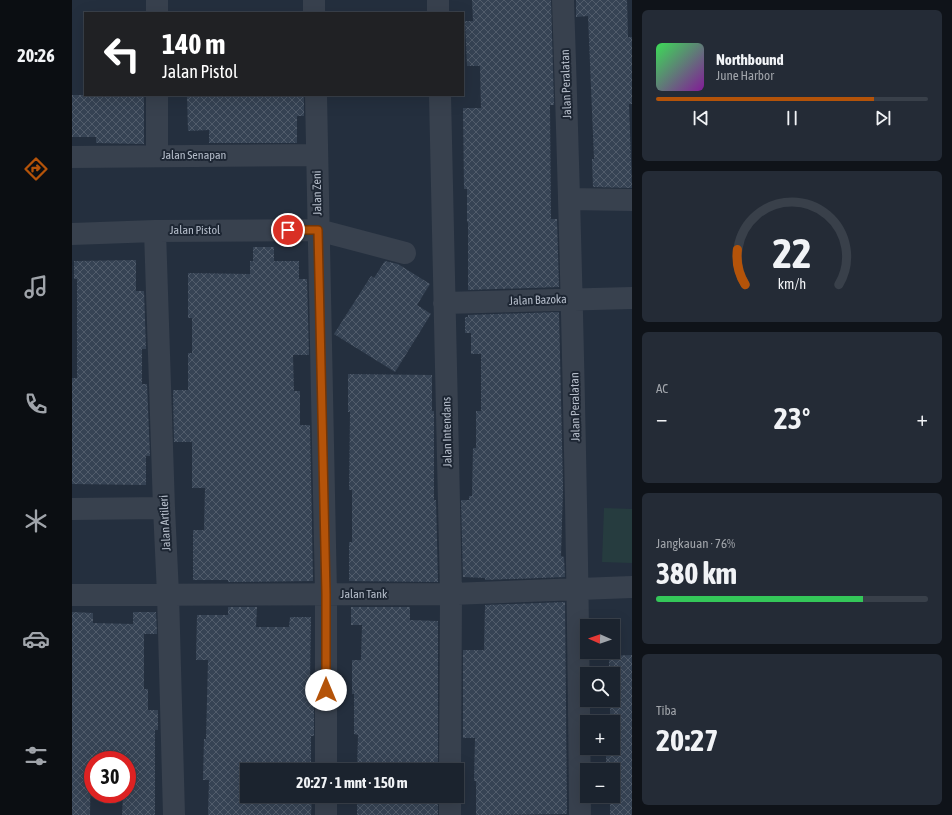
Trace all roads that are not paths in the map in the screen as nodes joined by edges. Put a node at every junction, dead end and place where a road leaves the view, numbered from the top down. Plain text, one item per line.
1 (157, 0) edge
2 (314, 0) edge
3 (438, 0) edge
4 (563, 0) edge
5 (157, 12) edge
6 (314, 12) edge
7 (438, 12) edge
8 (157, 96) edge
9 (316, 96) edge
10 (440, 96) edge
11 (317, 155) junction
12 (157, 156) junction
13 (72, 157) edge
14 (569, 199) junction
15 (632, 200) edge
16 (318, 230) junction
17 (155, 231) junction
18 (72, 234) edge
19 (405, 253) dead end
20 (632, 298) edge
21 (572, 299) junction
22 (444, 303) junction
23 (164, 508) junction
24 (72, 509) edge
25 (632, 587) edge
26 (579, 588) junction
27 (168, 594) junction
28 (326, 594) junction
29 (451, 594) junction
30 (72, 595) edge
31 (326, 763) edge
32 (450, 763) edge
33 (326, 803) edge
34 (450, 803) edge
35 (174, 815) edge
36 (326, 815) edge
37 (450, 815) edge
38 (580, 815) edge

1 - 5 street
2 - 6 street
3 - 7 street
4 - 14 street, Jalan Peralatan
8 - 12 street
9 - 11 street, Jalan Zeni
10 - 22 street, Jalan Intendans
11 - 12 street, Jalan Senapan
11 - 16 street, Jalan Zeni
12 - 13 street, Jalan Senapan
14 - 15 street
14 - 21 street, Jalan Peralatan
16 - 17 street, Jalan Pistol
16 - 19 street, Jalan Pistol
16 - 28 street, Jalan Zeni
17 - 18 street, Jalan Pistol
17 - 23 street, Jalan Artileri
20 - 21 street, Jalan Bazoka
21 - 22 street, Jalan Bazoka
21 - 26 street, Jalan Peralatan
22 - 29 street, Jalan Intendans
23 - 24 street
23 - 27 street, Jalan Artileri
25 - 26 street, Jalan Tank
26 - 29 street, Jalan Tank
26 - 38 street, Jalan Peralatan
27 - 28 street, Jalan Tank
27 - 30 street, Jalan Tank
27 - 35 street, Jalan Artileri
28 - 29 street, Jalan Tank
28 - 31 street, Jalan Zeni
29 - 32 street, Jalan Intendans
33 - 36 street
34 - 37 street

